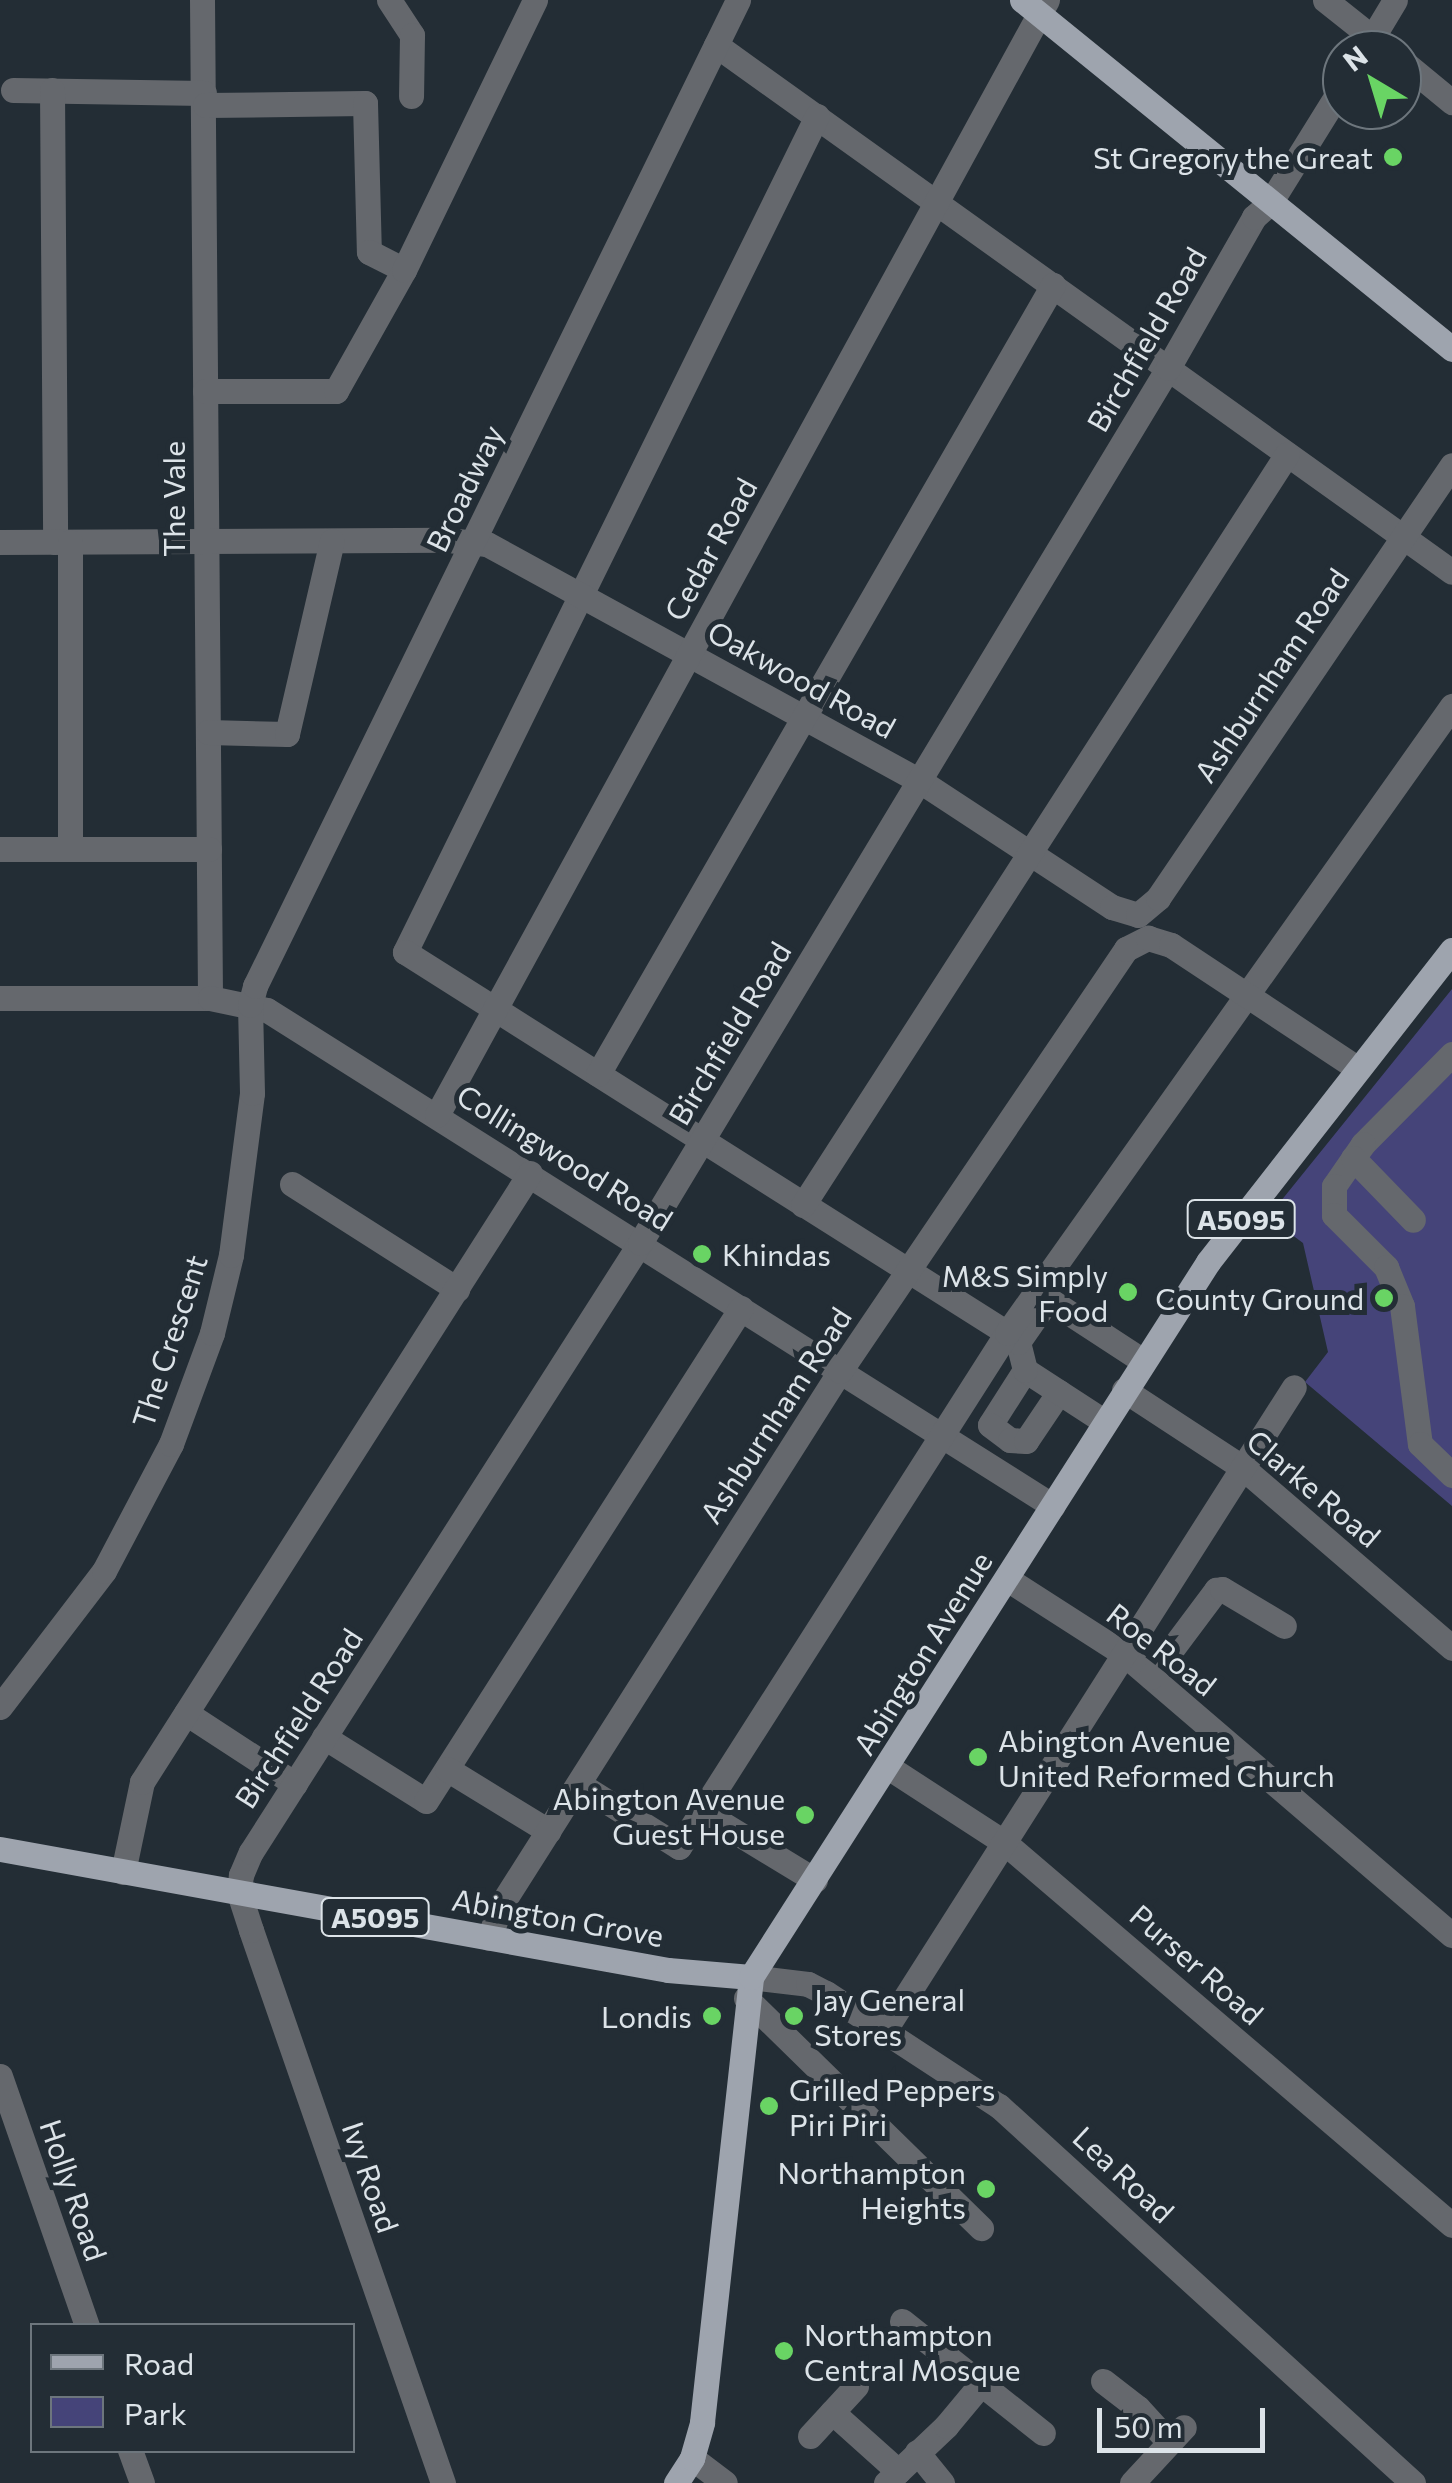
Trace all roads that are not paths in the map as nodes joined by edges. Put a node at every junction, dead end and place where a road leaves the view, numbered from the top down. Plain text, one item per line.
1 (202, 0) edge
2 (389, 0) edge
3 (535, 0) edge
4 (738, 0) edge
5 (1325, 0) edge
6 (1394, 0) edge
7 (1036, 5) edge
8 (1358, 30) edge
9 (1382, 30) edge
10 (716, 45) junction
11 (1422, 77) edge
12 (14, 90) dead end
13 (52, 90) junction
14 (411, 96) dead end
15 (205, 99) junction
16 (1452, 102) edge
17 (817, 116) junction
18 (1322, 119) edge
19 (936, 203) junction
20 (1270, 203) junction
21 (404, 270) junction
22 (1053, 285) junction
23 (1452, 349) edge
24 (1168, 368) junction
25 (205, 392) junction
26 (1287, 454) junction
27 (1452, 465) edge
28 (1404, 538) junction
29 (475, 540) junction
30 (332, 541) junction
31 (0, 542) edge
32 (62, 542) junction
33 (206, 542) junction
34 (1452, 572) edge
35 (581, 595) junction
36 (689, 654) junction
37 (1452, 706) edge
38 (804, 717) junction
39 (208, 732) junction
40 (920, 781) junction
41 (209, 848) junction
42 (0, 849) edge
43 (70, 849) junction
44 (1031, 852) junction
45 (1137, 928) junction
46 (1452, 950) edge
47 (1247, 994) junction
48 (0, 998) edge
49 (210, 998) junction
50 (250, 1005) junction
51 (496, 1010) junction
52 (1452, 1054) edge
53 (1358, 1069) junction
54 (598, 1074) junction
55 (437, 1115) junction
56 (701, 1141) junction
57 (1353, 1158) junction
58 (530, 1174) junction
59 (292, 1184) dead end
60 (803, 1205) junction
61 (1414, 1220) dead end
62 (640, 1242) junction
63 (907, 1270) junction
64 (457, 1289) junction
65 (741, 1308) junction
66 (1007, 1333) junction
67 (1143, 1361) junction
68 (1025, 1370) junction
69 (840, 1371) junction
70 (1294, 1387) dead end
71 (1124, 1390) junction
72 (1060, 1392) junction
73 (1105, 1422) junction
74 (941, 1435) junction
75 (1243, 1468) junction
76 (1452, 1475) edge
77 (1053, 1506) junction
78 (1007, 1579) junction
79 (1284, 1626) dead end
80 (1452, 1648) edge
81 (1124, 1654) junction
82 (1152, 1677) junction
83 (0, 1706) edge
84 (186, 1713) junction
85 (324, 1737) junction
86 (888, 1766) junction
87 (447, 1769) junction
88 (294, 1784) junction
89 (579, 1784) junction
90 (702, 1812) junction
91 (548, 1831) junction
92 (1005, 1842) junction
93 (0, 1849) edge
94 (123, 1872) junction
95 (815, 1880) junction
96 (239, 1892) junction
97 (1452, 1935) edge
98 (489, 1938) junction
99 (749, 1988) junction
100 (884, 2031) junction
101 (0, 2076) edge
102 (1452, 2225) edge
103 (981, 2228) dead end
104 (902, 2321) dead end
105 (86, 2323) edge
106 (1103, 2382) dead end
107 (981, 2384) junction
108 (856, 2386) dead end
109 (832, 2412) junction
110 (1042, 2433) dead end
111 (810, 2436) dead end
112 (917, 2452) junction
113 (131, 2453) edge
114 (692, 2458) junction
115 (892, 2477) edge
116 (142, 2483) edge
117 (443, 2483) edge
118 (676, 2483) edge
119 (724, 2483) edge
120 (942, 2483) edge
121 (1132, 2483) edge
122 (1413, 2483) edge

1 - 15 street, The Vale
2 - 14 street
3 - 21 street
4 - 10 street, Broadway
5 - 8 street
6 - 9 street
7 - 19 street, Cedar Road
7 - 20 main road
10 - 17 street
10 - 29 street, Broadway
11 - 16 street
12 - 13 street
13 - 15 street
13 - 32 street
15 - 21 street
15 - 25 street, The Vale
17 - 19 street
17 - 35 street
18 - 20 street, Birchfield Road
19 - 22 street
19 - 36 street, Cedar Road
20 - 23 main road
20 - 24 street, Birchfield Road
21 - 25 street
22 - 24 street
22 - 38 street
24 - 26 street
24 - 40 street, Birchfield Road
25 - 33 street, The Vale
26 - 28 street
26 - 44 street
27 - 28 street, Ashburnham Road
28 - 34 street
28 - 45 street, Ashburnham Road
29 - 30 street, Oakwood Road
29 - 35 street, Oakwood Road
29 - 50 street, Broadway
30 - 33 street, Oakwood Road
30 - 39 street
31 - 32 street, Oakwood Road
32 - 33 street, Oakwood Road
32 - 43 street
33 - 39 street, The Vale
35 - 36 street, Oakwood Road
35 - 51 street
36 - 38 street, Oakwood Road
36 - 51 street, Cedar Road
37 - 47 street
38 - 40 street, Oakwood Road
38 - 54 street
39 - 41 street, The Vale
40 - 44 street, Oakwood Road
40 - 56 street, Birchfield Road
41 - 43 street
41 - 49 street, The Vale
42 - 43 street
44 - 45 street, Oakwood Road
44 - 60 street
45 - 47 street, Oakwood Road
45 - 63 street, Ashburnham Road
46 - 53 main road, Abington Avenue / A5095
47 - 53 street, Oakwood Road
47 - 66 street
48 - 49 street, Collingwood Road
49 - 50 street, Collingwood Road
50 - 55 street, Collingwood Road
50 - 83 street, The Crescent
51 - 54 street
51 - 55 street, Cedar Road
52 - 57 street
53 - 67 main road, Abington Avenue / A5095
54 - 56 street
55 - 58 street, Collingwood Road
56 - 60 street
56 - 62 street, Birchfield Road
57 - 61 street
57 - 76 street
58 - 62 street, Collingwood Road
58 - 64 street
59 - 64 street
60 - 63 street
62 - 65 street, Collingwood Road
62 - 85 street, Birchfield Road
63 - 66 street
63 - 69 street, Ashburnham Road
64 - 84 street
65 - 69 street, Collingwood Road
65 - 87 street
66 - 74 street
67 - 68 street
67 - 71 main road, Abington Avenue / A5095
68 - 72 street
68 - 72 street
69 - 74 street, Collingwood Road
69 - 89 street, Ashburnham Road
70 - 75 street
71 - 73 main road, Abington Avenue / A5095
71 - 75 street, Clarke Road
72 - 73 street
73 - 77 main road, Abington Avenue / A5095
74 - 77 street, Collingwood Road
74 - 90 street
75 - 80 street, Clarke Road
75 - 81 street
77 - 78 main road, Abington Avenue / A5095
78 - 81 street, Roe Road
78 - 86 main road, Abington Avenue / A5095
79 - 82 street
81 - 82 street, Roe Road
81 - 92 street
82 - 97 street, Roe Road
84 - 88 street
84 - 94 street
85 - 87 street
85 - 88 street, Birchfield Road
86 - 92 street, Purser Road
86 - 95 main road, Abington Avenue / A5095
87 - 91 street
88 - 96 street, Birchfield Road
89 - 90 street
89 - 91 street, Ashburnham Road
90 - 95 street
91 - 98 street, Ashburnham Road
92 - 100 street
92 - 102 street, Purser Road
93 - 94 main road, Abington Grove / A5095
94 - 96 main road, Abington Grove / A5095
95 - 99 main road, Abington Avenue / A5095
96 - 98 main road, Abington Grove / A5095
96 - 117 street, Ivy Road
98 - 99 main road, Abington Grove / A5095
99 - 100 street, Lea Road
99 - 103 street
99 - 114 main road, Abington Avenue
100 - 122 street, Lea Road
101 - 105 street, Holly Road
104 - 107 street
106 - 121 street
107 - 110 street
107 - 112 street
108 - 109 street
109 - 111 street
109 - 115 street
112 - 115 street
112 - 120 street
113 - 116 street
114 - 118 main road, Abington Avenue
114 - 119 street

